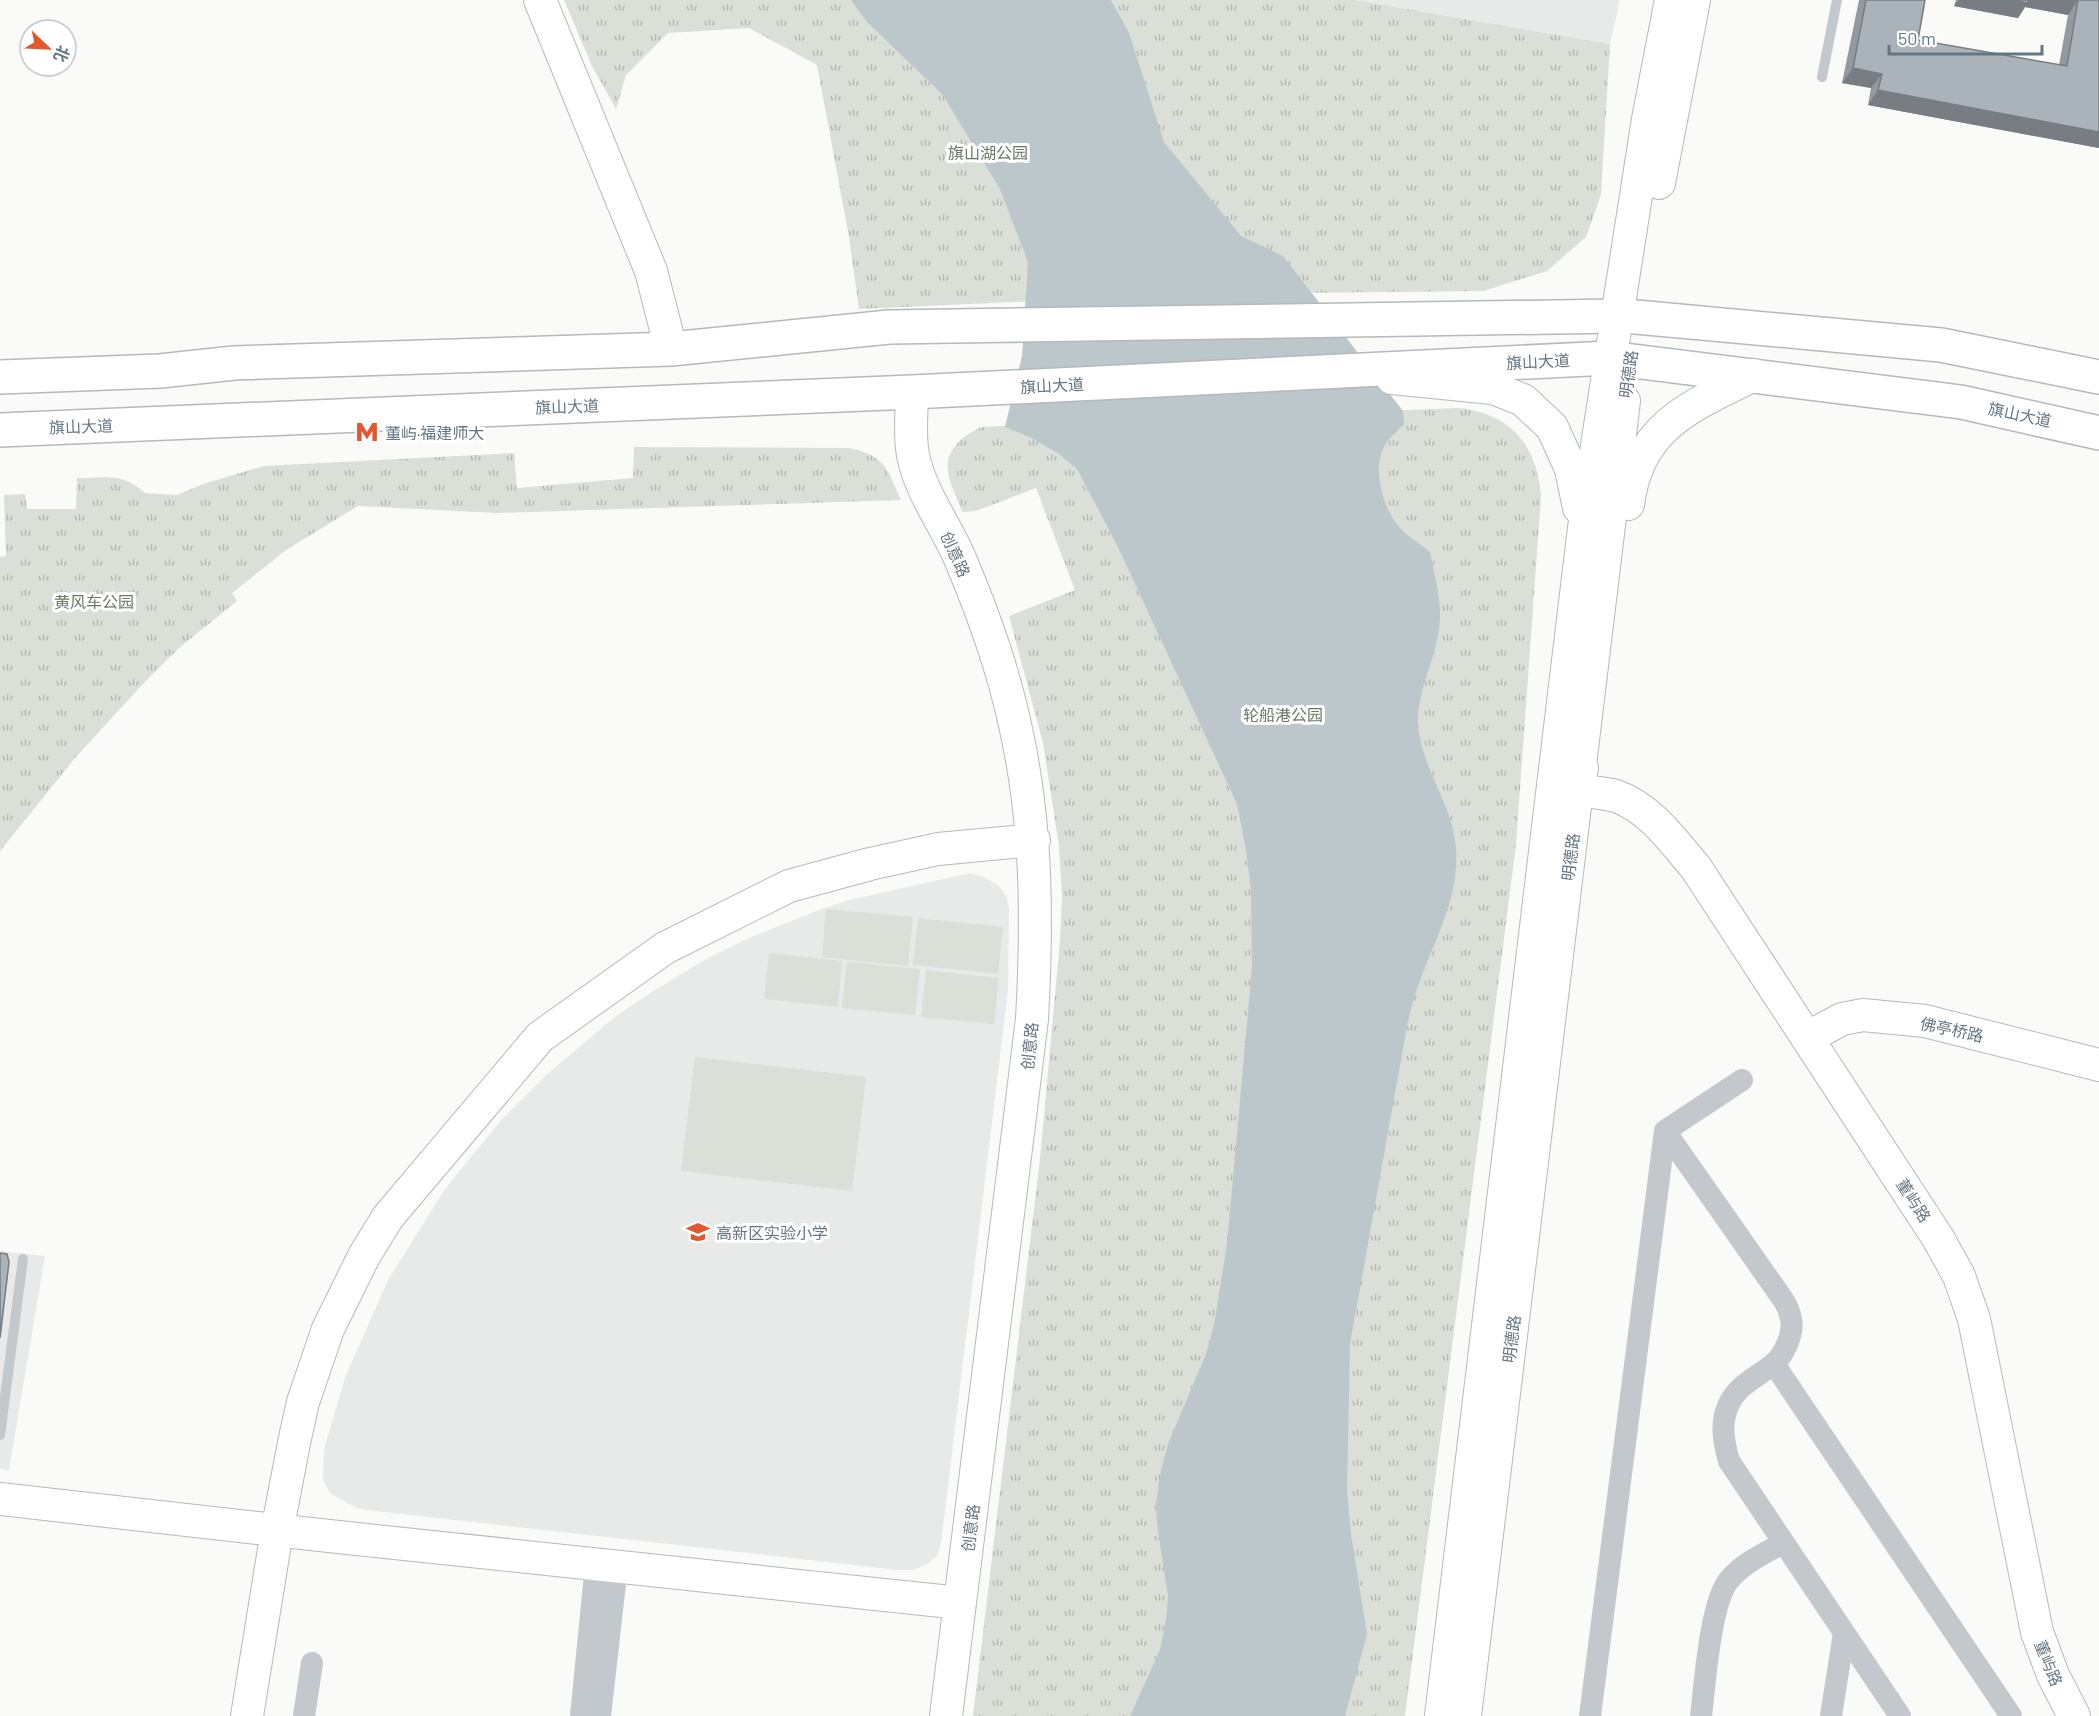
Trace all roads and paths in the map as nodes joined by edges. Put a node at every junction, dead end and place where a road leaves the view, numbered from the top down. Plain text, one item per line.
1 (540, 0) edge
2 (1671, 0) edge
3 (1694, 0) edge
4 (1837, 0) edge
5 (1822, 76) dead end
6 (1626, 316) junction
7 (671, 349) junction
8 (0, 356) edge
9 (1619, 360) junction
10 (160, 371) junction
11 (1329, 371) junction
12 (2098, 374) edge
13 (1754, 375) junction
14 (0, 377) edge
15 (912, 392) junction
16 (0, 430) edge
17 (2099, 433) edge
18 (1584, 528) junction
19 (1578, 790) junction
20 (1034, 840) junction
21 (1807, 1038) junction
22 (2099, 1065) edge
23 (1742, 1080) dead end
24 (1665, 1131) junction
25 (23, 1259) dead end
26 (1773, 1364) junction
27 (0, 1435) edge
28 (0, 1499) edge
29 (277, 1531) junction
30 (1783, 1543) junction
31 (607, 1565) junction
32 (960, 1603) junction
33 (1844, 1633) junction
34 (312, 1663) dead end
35 (247, 1716) edge
36 (304, 1716) edge
37 (581, 1716) edge
38 (600, 1716) edge
39 (946, 1716) edge
40 (1441, 1716) edge
41 (1465, 1716) edge
42 (1590, 1716) edge
43 (1701, 1716) edge
44 (1831, 1716) edge
45 (1900, 1716) edge
46 (2011, 1716) edge
47 (2074, 1716) edge

1 - 7 street
2 - 6 street, 明德路
3 - 6 street, 明德路
4 - 5 lane
6 - 7 highway
6 - 9 street, 明德路
6 - 12 highway
7 - 10 highway
8 - 10 highway
9 - 11 highway, 旗山大道
9 - 13 highway, 旗山大道
9 - 18 street
9 - 19 street, 明德路
10 - 14 highway
11 - 15 highway, 旗山大道
11 - 18 street
13 - 17 highway, 旗山大道
13 - 19 street
15 - 16 highway, 旗山大道
15 - 20 street, 创意路
18 - 40 street
19 - 21 street, 董屿路
19 - 41 street, 明德路
20 - 29 street
20 - 32 street, 创意路
21 - 22 street, 佛亭桥路
21 - 47 street, 董屿路
23 - 24 street
24 - 26 street
24 - 42 street
25 - 27 lane
26 - 30 street
26 - 46 street
28 - 29 street
29 - 31 street
29 - 35 street
30 - 33 street
30 - 43 street
31 - 32 street
31 - 37 street
31 - 38 street
32 - 39 street, 创意路
33 - 44 street
33 - 45 street
34 - 36 street

